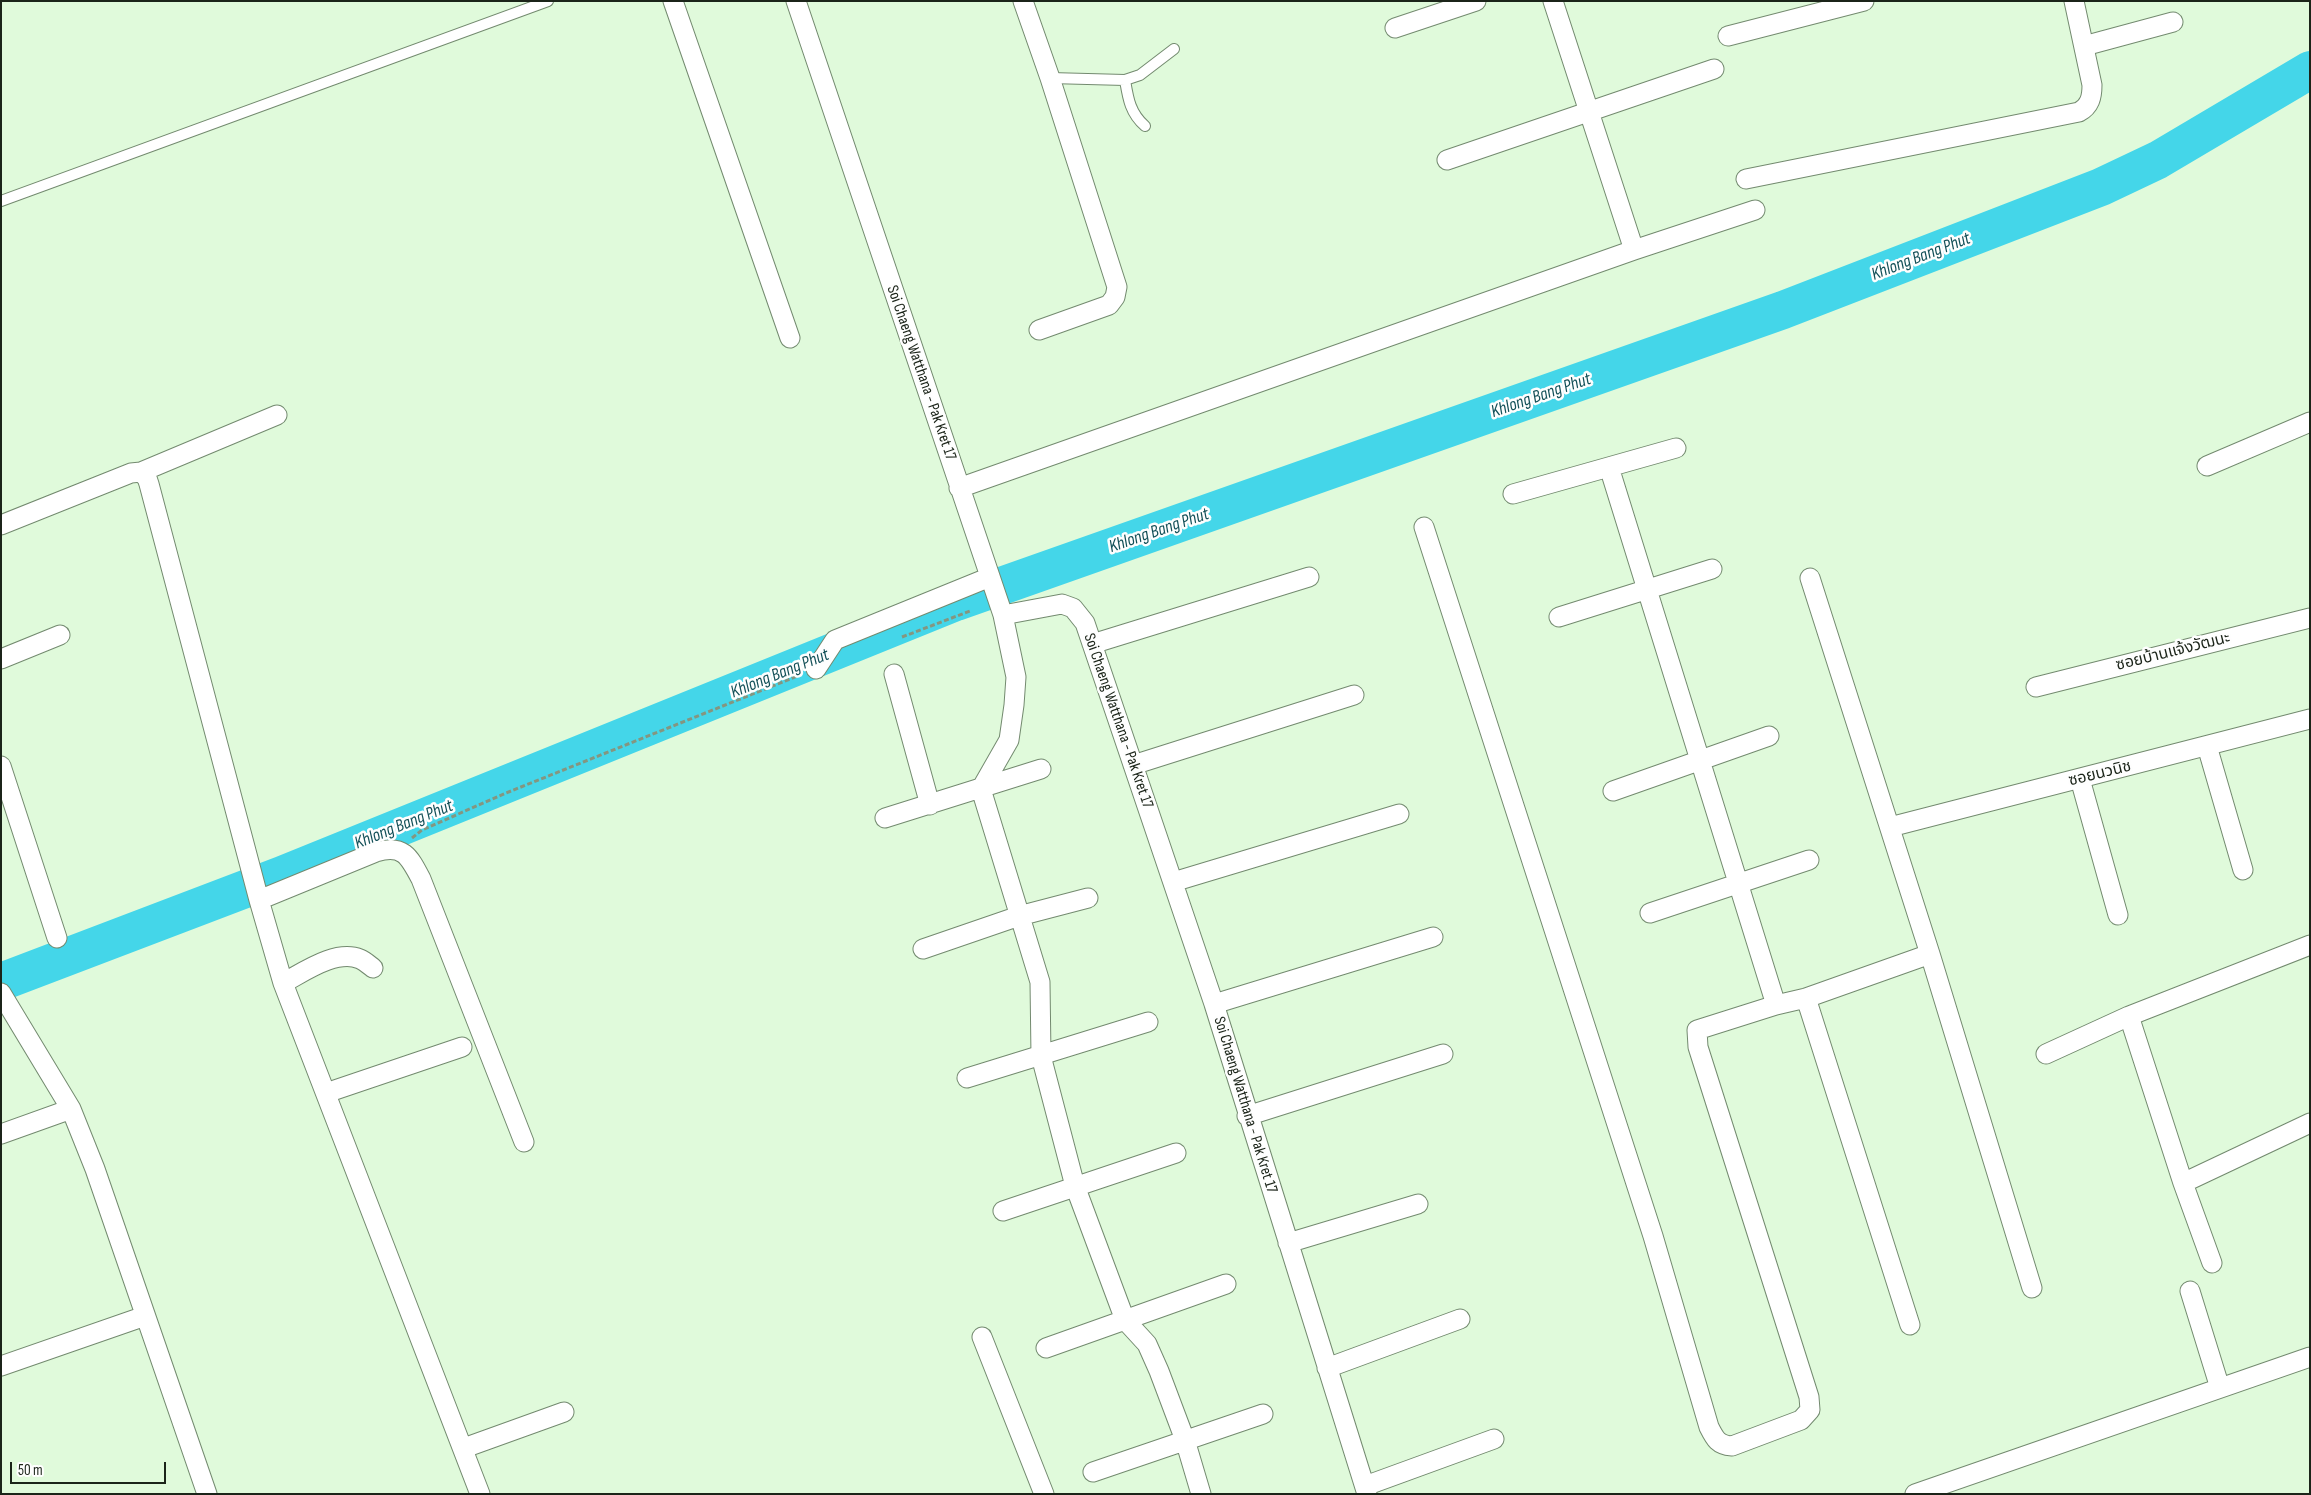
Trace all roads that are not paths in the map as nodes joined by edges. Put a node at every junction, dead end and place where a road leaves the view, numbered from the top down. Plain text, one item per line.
1 (548, 1) edge
2 (674, 1) edge
3 (796, 1) edge
4 (1023, 1) edge
5 (1476, 1) edge
6 (1553, 1) edge
7 (1864, 1) edge
8 (2074, 1) edge
9 (2173, 22) dead end
10 (1395, 28) dead end
11 (1728, 36) dead end
12 (2084, 46) junction
13 (1174, 49) dead end
14 (1714, 69) dead end
15 (1050, 78) junction
16 (1126, 80) junction
17 (1589, 112) junction
18 (1144, 126) dead end
19 (1447, 160) dead end
20 (1746, 179) dead end
21 (1, 201) edge
22 (1755, 210) dead end
23 (1634, 250) junction
24 (1039, 330) dead end
25 (790, 338) dead end
26 (277, 415) dead end
27 (2310, 422) edge
28 (1676, 448) dead end
29 (2207, 466) dead end
30 (1609, 467) junction
31 (141, 472) junction
32 (960, 488) junction
33 (1513, 494) dead end
34 (1, 525) edge
35 (1424, 528) dead end
36 (1712, 569) dead end
37 (1309, 577) dead end
38 (1810, 578) dead end
39 (992, 584) junction
40 (1647, 589) junction
41 (1003, 615) junction
42 (1559, 617) dead end
43 (2310, 618) edge
44 (60, 635) dead end
45 (1092, 644) junction
46 (1, 659) edge
47 (816, 669) road end
48 (894, 674) dead end
49 (2036, 687) dead end
50 (1354, 696) dead end
51 (2310, 719) edge
52 (1769, 736) dead end
53 (2207, 746) junction
54 (1700, 759) junction
55 (1133, 765) junction
56 (1, 766) edge
57 (1042, 769) dead end
58 (2080, 779) junction
59 (981, 789) junction
60 (1613, 791) dead end
61 (930, 805) junction
62 (1399, 814) dead end
63 (885, 818) dead end
64 (1890, 827) junction
65 (1809, 860) dead end
66 (2243, 870) dead end
67 (1173, 882) junction
68 (1739, 883) junction
69 (256, 886) junction
70 (1088, 898) dead end
71 (1650, 914) dead end
72 (2118, 915) dead end
73 (1020, 916) junction
74 (1433, 937) dead end
75 (57, 938) dead end
76 (2310, 945) edge
77 (923, 949) dead end
78 (1930, 954) junction
79 (374, 968) dead end
80 (283, 983) junction
81 (1, 993) edge
82 (1806, 998) junction
83 (1214, 1004) junction
84 (1776, 1005) junction
85 (2129, 1016) junction
86 (1148, 1022) dead end
87 (462, 1047) dead end
88 (1443, 1054) dead end
89 (2046, 1054) dead end
90 (1041, 1056) junction
91 (968, 1078) dead end
92 (326, 1093) junction
93 (72, 1109) junction
94 (1247, 1116) junction
95 (2310, 1123) edge
96 (1, 1134) edge
97 (524, 1142) dead end
98 (1176, 1153) dead end
99 (2183, 1183) junction
100 (1075, 1186) junction
101 (1418, 1204) dead end
102 (1003, 1210) dead end
103 (1288, 1243) junction
104 (2212, 1262) dead end
105 (1226, 1284) dead end
106 (2032, 1288) dead end
107 (2190, 1291) dead end
108 (145, 1316) junction
109 (1460, 1319) dead end
110 (1125, 1320) junction
111 (1910, 1325) dead end
112 (982, 1337) dead end
113 (1046, 1348) dead end
114 (2310, 1357) edge
115 (1, 1366) edge
116 (1327, 1368) junction
117 (2220, 1388) junction
118 (564, 1412) dead end
119 (1263, 1414) dead end
120 (1494, 1439) dead end
121 (1185, 1440) junction
122 (464, 1448) junction
123 (1093, 1472) dead end
124 (1366, 1490) edge
125 (207, 1494) edge
126 (480, 1494) edge
127 (1044, 1494) edge
128 (1201, 1494) edge
129 (1915, 1494) edge

1 - 21 lane
2 - 25 street
3 - 32 street, Soi Chaeng Watthana - Pak Kret 17
4 - 15 street
5 - 10 street
6 - 17 street
7 - 11 street
8 - 12 street
9 - 12 street
12 - 20 street
13 - 16 lane
14 - 17 street
15 - 16 lane
15 - 24 street
16 - 18 lane
17 - 19 street
17 - 23 street
22 - 23 street
23 - 32 street
26 - 31 street
27 - 29 street
28 - 30 street
30 - 33 street
30 - 40 street
31 - 34 street
31 - 69 street
32 - 39 street, Soi Chaeng Watthana - Pak Kret 17
35 - 84 street
36 - 40 street
37 - 45 street
38 - 64 street
39 - 41 street, Soi Chaeng Watthana - Pak Kret 17
39 - 47 street
40 - 42 street
40 - 54 street
41 - 45 street, Soi Chaeng Watthana - Pak Kret 17
41 - 59 street
43 - 49 street, ซอยบ้านแจ้งวัฒนะ
44 - 46 street
45 - 55 street, Soi Chaeng Watthana - Pak Kret 17
48 - 61 street
50 - 55 street
51 - 53 street, ซอยนวนิช
52 - 54 street
53 - 58 street, ซอยนวนิช
53 - 66 street
54 - 60 street
54 - 68 street
55 - 67 street, Soi Chaeng Watthana - Pak Kret 17
56 - 75 street
57 - 59 street
58 - 64 street, ซอยนวนิช
58 - 72 street
59 - 61 street
59 - 73 street
61 - 63 street
62 - 67 street
64 - 78 street
65 - 68 street
67 - 83 street, Soi Chaeng Watthana - Pak Kret 17
68 - 71 street
68 - 84 street
69 - 80 street
69 - 97 street
70 - 73 street
73 - 77 street
73 - 90 street
74 - 83 street
76 - 85 street
78 - 82 street
78 - 106 street
79 - 80 street
80 - 92 street
81 - 93 street
82 - 84 street
82 - 111 street
83 - 94 street, Soi Chaeng Watthana - Pak Kret 17
85 - 89 street
85 - 99 street
86 - 90 street
87 - 92 street
88 - 94 street
90 - 91 street
90 - 100 street
92 - 122 street
93 - 96 street
93 - 108 street
94 - 103 street, Soi Chaeng Watthana - Pak Kret 17
95 - 99 street
98 - 100 street
99 - 104 street
100 - 102 street
100 - 110 street
101 - 103 street
103 - 116 street, Soi Chaeng Watthana - Pak Kret 17
105 - 110 street
107 - 117 street
108 - 115 street
108 - 125 street
109 - 116 street
110 - 113 street
110 - 121 street
112 - 127 street
114 - 117 street
116 - 124 street, Soi Chaeng Watthana - Pak Kret 17
117 - 129 street
118 - 122 street
119 - 121 street
120 - 124 street
121 - 123 street
121 - 128 street
122 - 126 street

